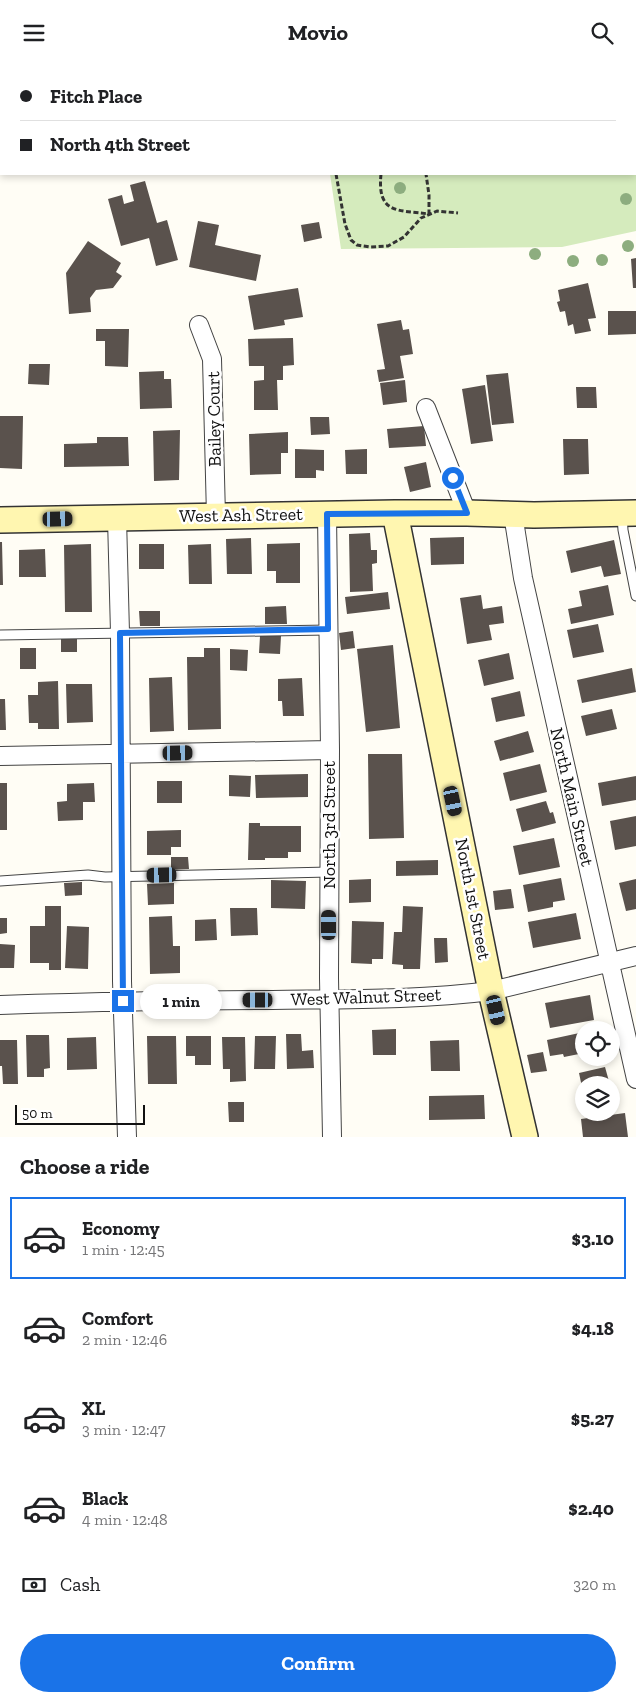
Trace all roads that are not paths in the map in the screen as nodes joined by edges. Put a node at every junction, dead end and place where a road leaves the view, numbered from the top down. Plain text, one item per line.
1 (199, 325) dead end
2 (426, 409) dead end
3 (395, 513) junction
4 (467, 513) junction
5 (629, 513) edge
6 (327, 514) junction
7 (513, 514) junction
8 (216, 516) junction
9 (117, 518) junction
10 (0, 520) edge
11 (636, 596) edge
12 (328, 629) junction
13 (120, 633) junction
14 (0, 635) edge
15 (330, 750) junction
16 (122, 754) junction
17 (0, 756) edge
18 (329, 872) junction
19 (121, 876) junction
20 (0, 881) edge
21 (636, 956) edge
22 (609, 962) junction
23 (491, 991) junction
24 (329, 999) junction
25 (123, 1001) junction
26 (0, 1005) edge
27 (636, 1079) edge
28 (127, 1137) edge
29 (332, 1137) edge
30 (526, 1137) edge

1 - 8 street, Bailey Court
2 - 4 street
3 - 4 street, West Ash Street
3 - 6 street, West Ash Street
3 - 23 street, North 1st Street
4 - 7 street, West Ash Street
5 - 7 street, West Ash Street
5 - 11 lane
6 - 8 street, West Ash Street
6 - 12 street, North 3rd Street
7 - 22 street, North Main Street
8 - 9 street, West Ash Street
9 - 10 street, West Ash Street
9 - 13 street
12 - 13 lane
12 - 15 street, North 3rd Street
13 - 14 lane
13 - 16 street
15 - 16 street
15 - 18 street, North 3rd Street
16 - 17 street
16 - 19 street
18 - 19 lane
18 - 24 street, North 3rd Street
19 - 20 lane
19 - 25 street
21 - 22 street, West Walnut Street
22 - 23 street, West Walnut Street
22 - 27 street, North Main Street
23 - 24 street, West Walnut Street
23 - 30 street, North 1st Street
24 - 25 street, West Walnut Street
24 - 29 street, North 3rd Street
25 - 26 street, West Walnut Street
25 - 28 street

